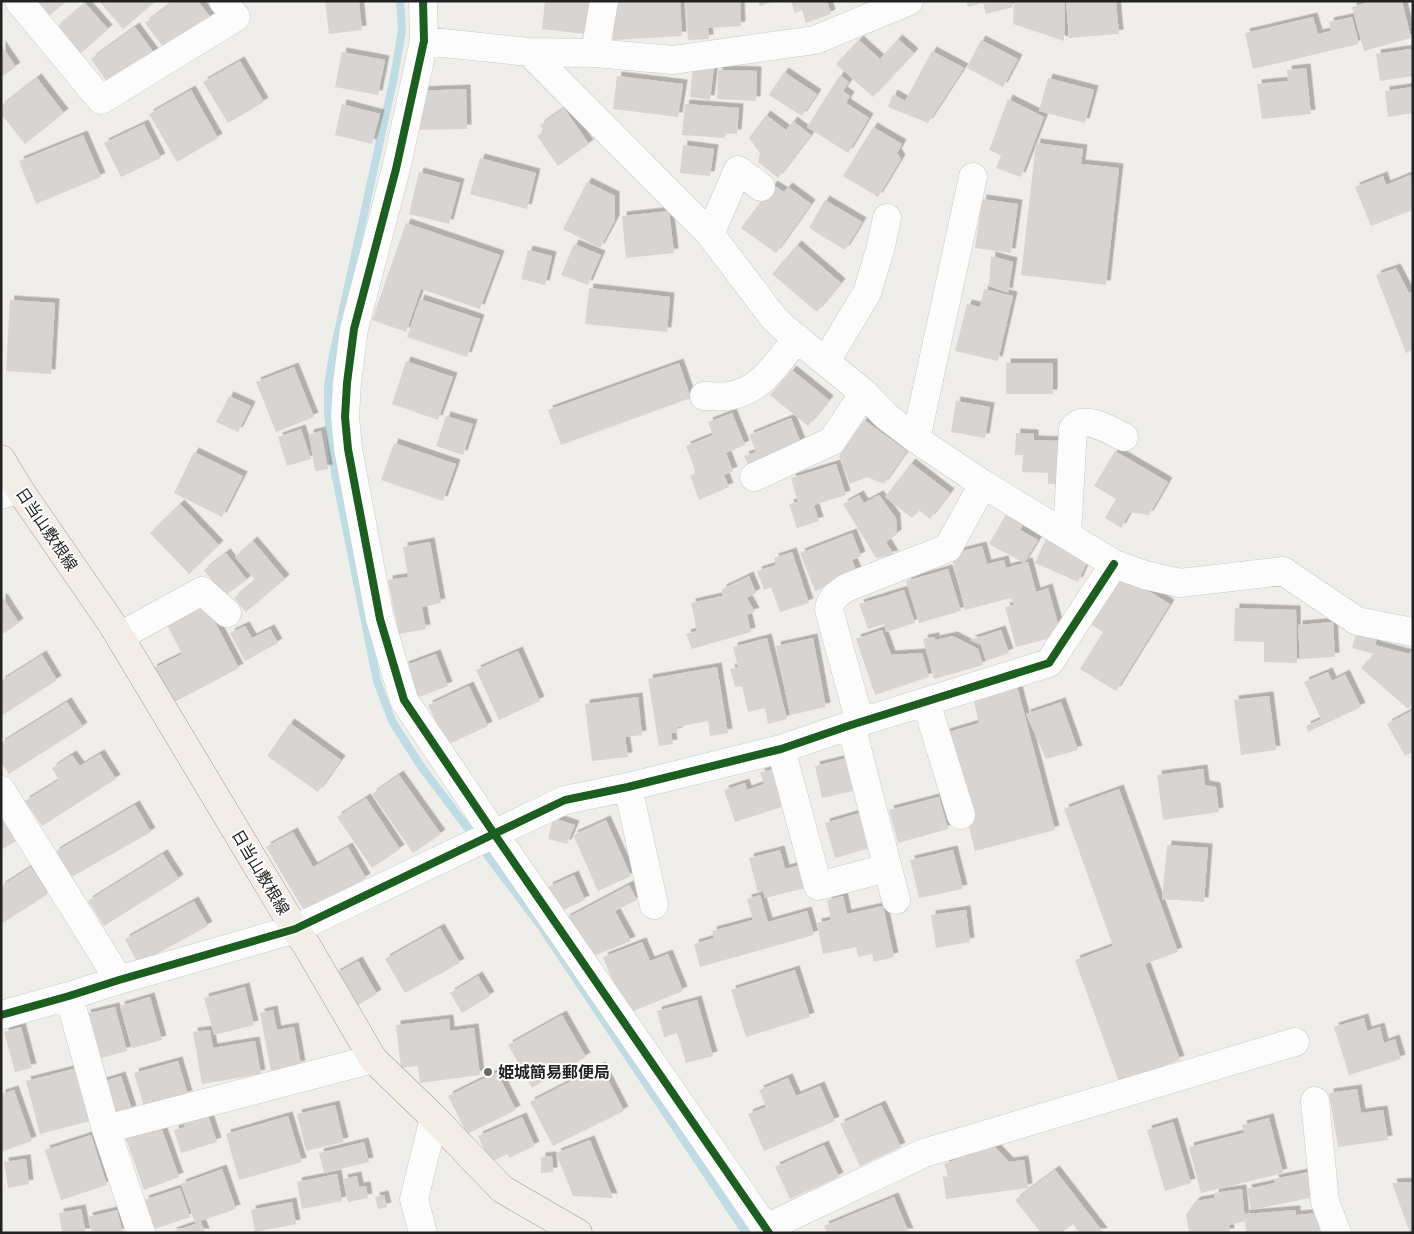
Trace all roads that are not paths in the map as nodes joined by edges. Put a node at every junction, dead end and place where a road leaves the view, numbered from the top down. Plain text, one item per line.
1 (19, 1) edge
2 (223, 1) edge
3 (423, 1) edge
4 (604, 1) edge
5 (909, 1) edge
6 (424, 41) junction
7 (529, 52) junction
8 (595, 54) junction
9 (973, 177) dead end
10 (761, 187) dead end
11 (888, 218) dead end
12 (710, 234) junction
13 (797, 338) junction
14 (826, 361) junction
15 (864, 393) junction
16 (704, 396) dead end
17 (1124, 436) dead end
18 (916, 439) junction
19 (1, 459) edge
20 (754, 478) dead end
21 (983, 484) junction
22 (10, 492) edge
23 (1067, 534) junction
24 (1114, 564) junction
25 (227, 613) dead end
26 (1413, 632) edge
27 (120, 636) junction
28 (926, 702) junction
29 (855, 724) junction
30 (781, 749) junction
31 (628, 787) junction
32 (1, 790) edge
33 (961, 815) dead end
34 (495, 835) junction
35 (887, 868) junction
36 (896, 900) dead end
37 (654, 905) dead end
38 (295, 929) junction
39 (119, 980) junction
40 (69, 996) junction
41 (1, 1015) edge
42 (1295, 1042) dead end
43 (372, 1059) junction
44 (1315, 1101) dead end
45 (434, 1118) junction
46 (106, 1129) junction
47 (768, 1230) edge
48 (141, 1233) edge
49 (423, 1233) edge
50 (578, 1233) edge
51 (1337, 1233) edge

1 - 2 street
3 - 6 street
4 - 8 street
5 - 8 street
6 - 7 street
6 - 34 street
7 - 8 street
7 - 12 street
9 - 18 street
10 - 12 street
11 - 14 street
12 - 13 street
13 - 14 street
13 - 16 street
14 - 15 street
15 - 18 street
15 - 20 street
17 - 23 street
18 - 21 street
19 - 22 main road, 日当山敷根線
21 - 23 street
21 - 29 street
22 - 27 main road, 日当山敷根線
23 - 24 street
24 - 26 street
24 - 28 street
25 - 27 street
27 - 38 main road, 日当山敷根線
28 - 29 street
28 - 33 street
29 - 30 street
29 - 35 street
30 - 31 street
30 - 35 street
31 - 34 street
31 - 37 street
32 - 39 street
34 - 38 street
34 - 47 street
35 - 36 street
38 - 39 street
38 - 43 main road, 日当山敷根線
39 - 40 street
40 - 41 street
40 - 46 street
42 - 47 street
43 - 45 main road, 日当山敷根線
43 - 46 street
44 - 51 street
45 - 49 street
45 - 50 main road, 日当山敷根線
46 - 48 street

